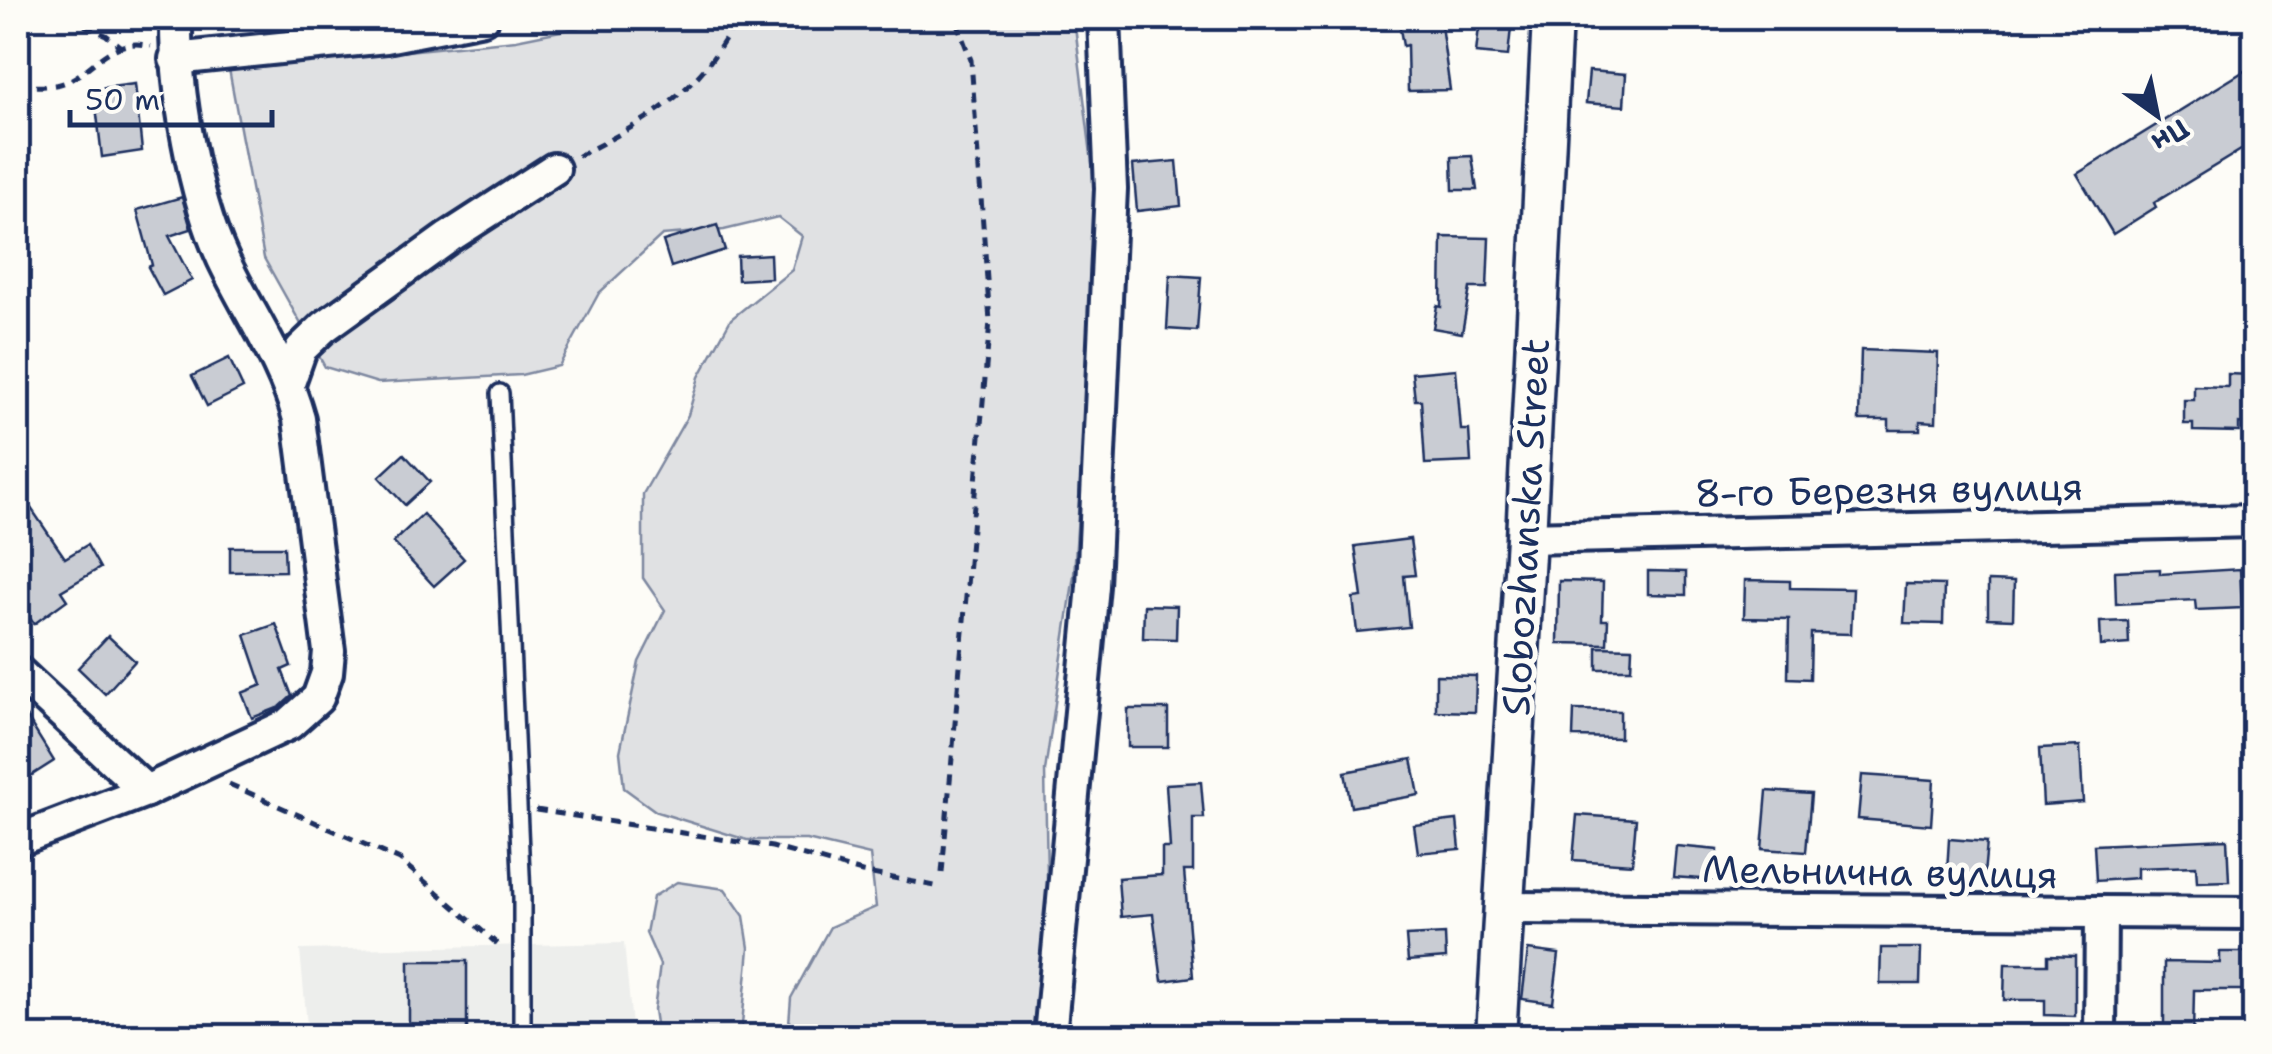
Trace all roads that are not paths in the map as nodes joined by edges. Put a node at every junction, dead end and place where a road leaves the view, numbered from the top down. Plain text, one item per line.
1 (176, 18) edge
2 (483, 18) edge
3 (1104, 18) edge
4 (1552, 18) edge
5 (176, 59) junction
6 (554, 169) road end
7 (290, 383) junction
8 (500, 393) dead end
9 (2254, 521) edge
10 (1526, 538) junction
11 (18, 672) edge
12 (146, 791) junction
13 (18, 840) edge
14 (1504, 908) junction
15 (2254, 913) edge
16 (2101, 914) junction
17 (522, 1036) edge
18 (1050, 1036) edge
19 (1496, 1036) edge
20 (2100, 1036) edge

1 - 5 street
2 - 5 street
3 - 18 street
4 - 10 street, Slobozhanska Street
5 - 7 street
6 - 7 street
7 - 12 street
8 - 17 lane
9 - 10 street, 8-го Березня вулиця
10 - 14 street, Slobozhanska Street
11 - 12 street
12 - 13 street
14 - 16 street, Мельнична вулиця
14 - 19 street, Slobozhanska Street
15 - 16 street, Мельнична вулиця
16 - 20 street

